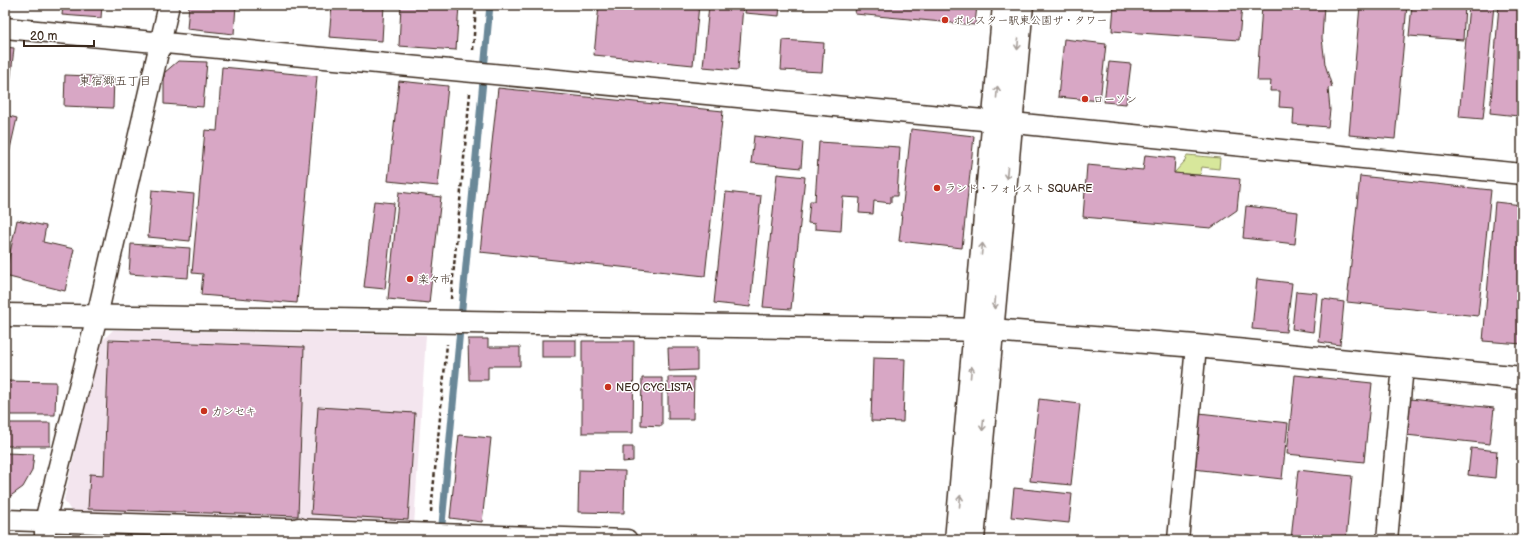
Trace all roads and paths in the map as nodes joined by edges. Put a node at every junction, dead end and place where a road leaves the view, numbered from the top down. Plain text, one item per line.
1 (169, 5) edge
2 (476, 5) edge
3 (1004, 5) edge
4 (1022, 5) edge
5 (5, 28) edge
6 (161, 43) junction
7 (471, 72) junction
8 (1003, 122) junction
9 (1522, 174) edge
10 (5, 315) edge
11 (97, 316) junction
12 (449, 321) junction
13 (984, 330) junction
14 (1196, 346) junction
15 (1403, 366) junction
16 (1522, 378) edge
17 (5, 520) edge
18 (45, 530) edge
19 (429, 533) junction
20 (299, 534) edge
21 (627, 540) edge
22 (956, 540) edge
23 (973, 540) edge
24 (1178, 540) edge
25 (1387, 540) edge

1 - 6 street
2 - 7 path
8 -> 3 street
4 -> 8 street
5 - 6 street
6 - 7 street
6 - 11 street
7 - 8 street
7 - 12 path
8 - 9 street
8 - 13 street
10 - 11 street
11 - 12 street
11 - 18 street
12 - 13 street
12 - 19 path
13 - 14 street
22 -> 13 street
13 -> 23 street
14 - 15 street
14 - 24 street
15 - 16 street
15 - 25 street
17 - 18 street
18 - 20 street
19 - 20 street
19 - 21 street

